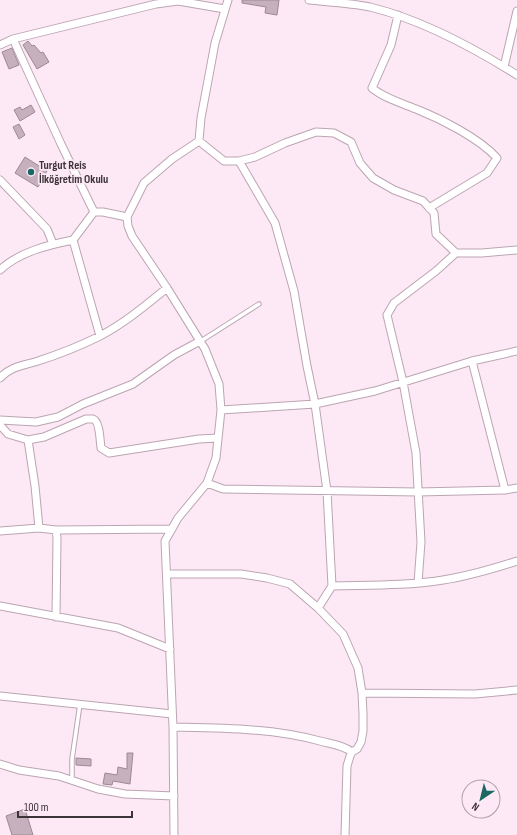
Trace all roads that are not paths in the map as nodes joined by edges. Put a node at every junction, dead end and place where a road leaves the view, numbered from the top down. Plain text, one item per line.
1 (228, 0) edge
2 (309, 0) edge
3 (225, 9) junction
4 (517, 11) edge
5 (398, 15) junction
6 (13, 39) junction
7 (0, 45) edge
8 (504, 66) junction
9 (517, 75) edge
10 (199, 141) junction
11 (239, 161) junction
12 (0, 180) edge
13 (429, 208) junction
14 (94, 212) junction
15 (127, 217) junction
16 (73, 240) junction
17 (52, 244) junction
18 (517, 250) edge
19 (456, 253) junction
20 (0, 270) edge
21 (167, 288) junction
22 (259, 304) dead end
23 (100, 336) junction
24 (200, 341) junction
25 (517, 351) edge
26 (472, 361) junction
27 (0, 378) edge
28 (403, 382) junction
29 (315, 404) junction
30 (221, 410) junction
31 (0, 420) edge
32 (0, 425) edge
33 (218, 438) junction
34 (28, 440) junction
35 (207, 483) junction
36 (517, 488) edge
37 (505, 490) junction
38 (327, 491) junction
39 (418, 492) junction
40 (39, 528) junction
41 (172, 529) junction
42 (56, 530) junction
43 (0, 531) edge
44 (517, 561) edge
45 (167, 574) junction
46 (418, 583) junction
47 (332, 586) junction
48 (0, 606) edge
49 (318, 608) junction
50 (56, 617) junction
51 (170, 649) junction
52 (517, 690) edge
53 (362, 692) junction
54 (0, 696) edge
55 (80, 704) junction
56 (172, 714) junction
57 (173, 727) junction
58 (352, 752) junction
59 (0, 764) edge
60 (72, 780) junction
61 (174, 796) junction
62 (174, 835) edge
63 (345, 835) edge

1 - 3 street
2 - 5 street
3 - 6 street
3 - 10 street
4 - 8 street
5 - 8 street
5 - 13 street
6 - 7 street
6 - 14 street
8 - 9 street
10 - 11 street
10 - 15 street
11 - 13 street
11 - 29 street
12 - 17 street
13 - 19 street
14 - 15 street
14 - 16 street
15 - 21 street
16 - 17 street
16 - 23 street
17 - 20 street
18 - 19 street
19 - 28 street
21 - 23 street
21 - 24 street
22 - 24 lane
23 - 27 street
24 - 30 street
24 - 31 street
25 - 26 street
26 - 28 street
26 - 37 street
28 - 29 street
28 - 39 street
29 - 30 street
29 - 38 street
30 - 33 street
32 - 34 street
33 - 34 street
33 - 35 street
34 - 40 street
35 - 38 street
35 - 41 street
36 - 37 street
37 - 39 street
38 - 39 street
38 - 47 street
39 - 46 street
40 - 42 street
40 - 43 street
41 - 42 street
41 - 45 street
42 - 50 street
44 - 46 street
45 - 49 street
45 - 51 street
46 - 47 street
47 - 49 street
48 - 50 street
49 - 53 street
50 - 51 street
51 - 56 street
52 - 53 street
53 - 58 street
54 - 55 street
55 - 56 street
55 - 60 lane
56 - 57 street
57 - 58 street
57 - 61 street
58 - 63 street
59 - 60 street
60 - 61 street
61 - 62 street

